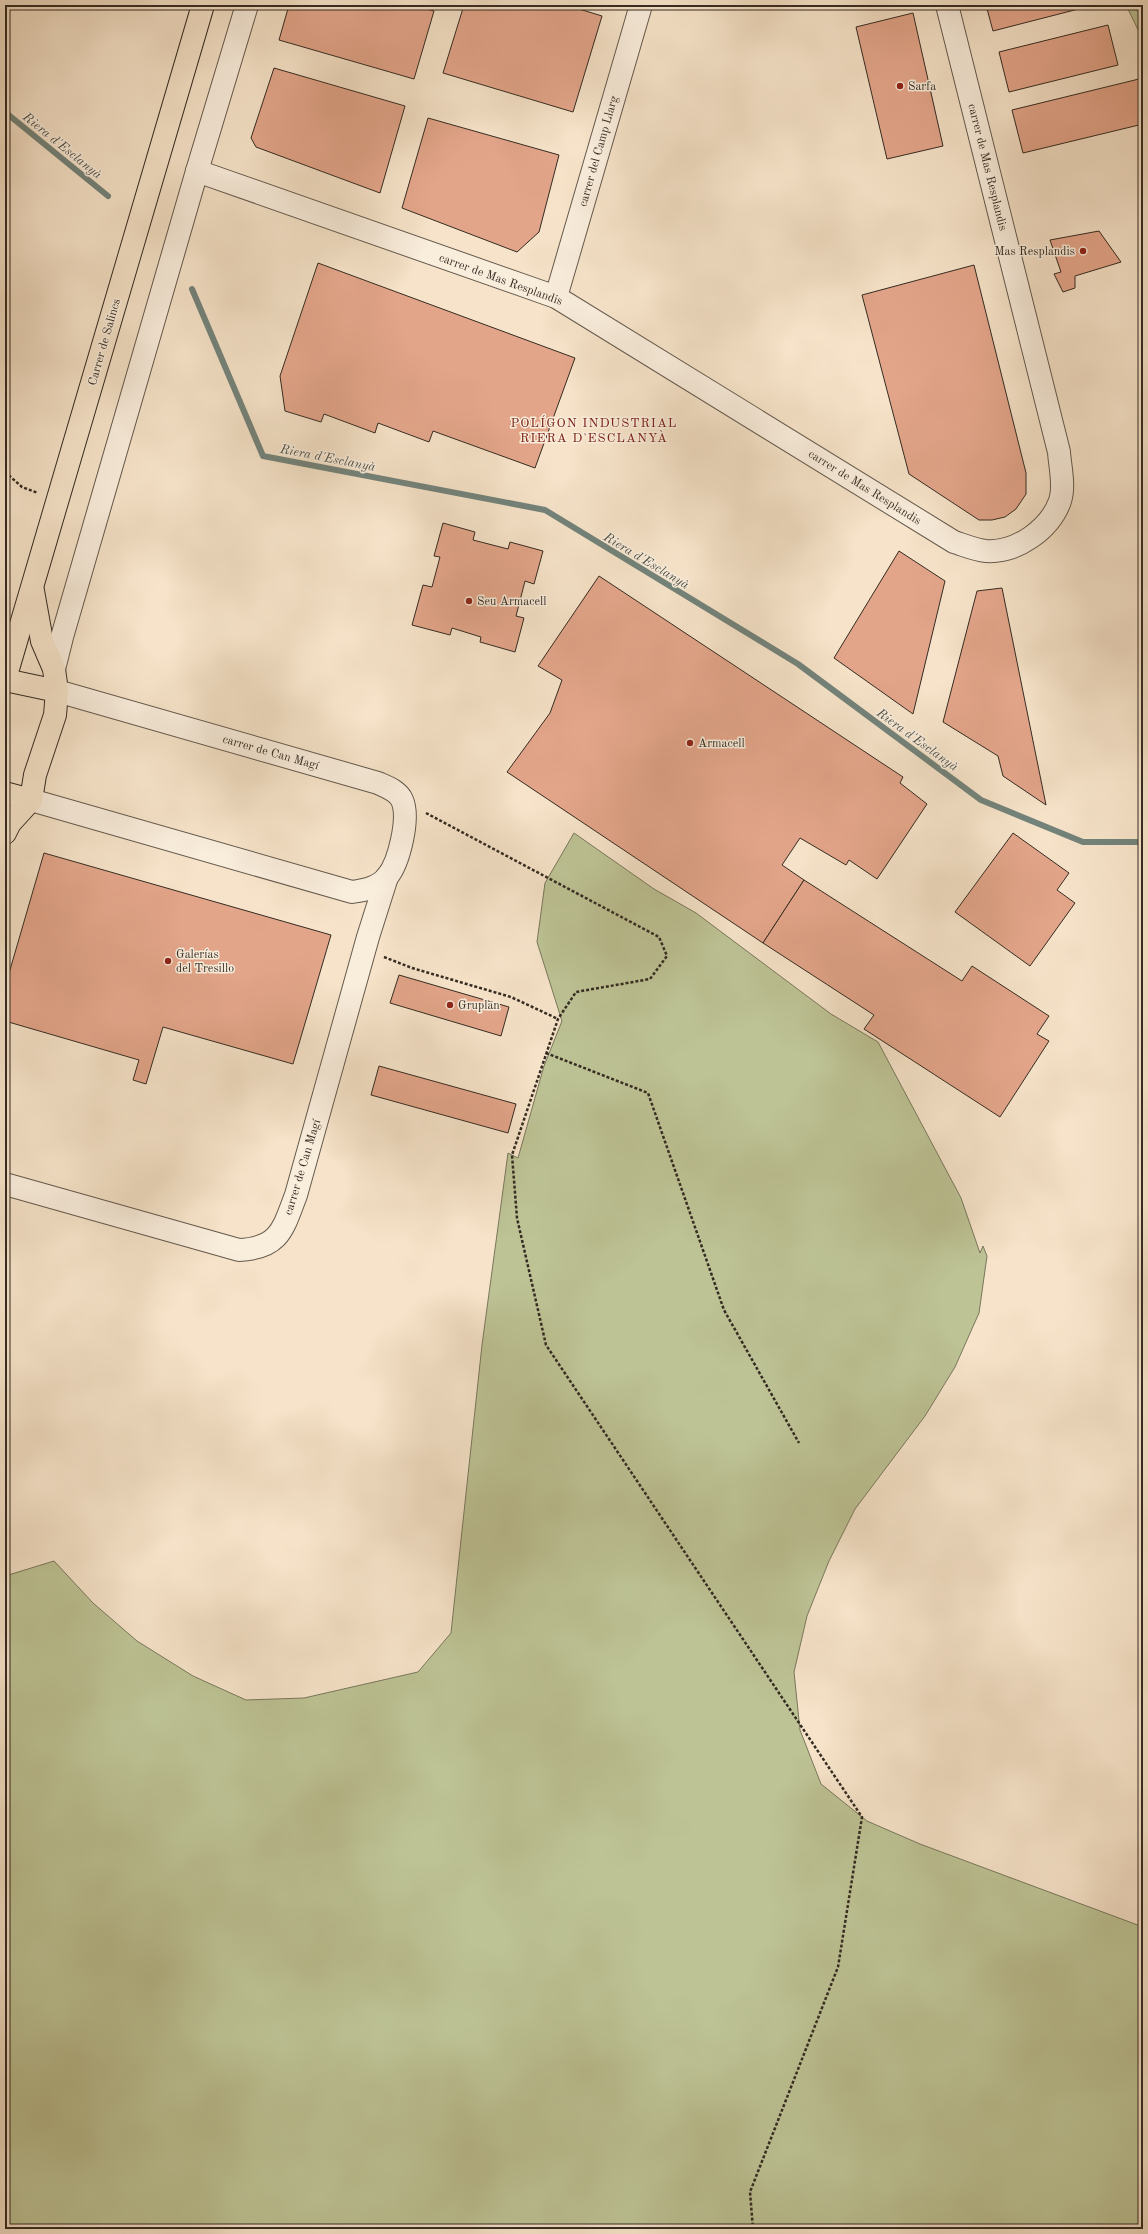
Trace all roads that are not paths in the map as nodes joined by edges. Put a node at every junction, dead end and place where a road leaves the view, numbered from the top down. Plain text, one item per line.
1 (203, 5) edge
2 (247, 5) edge
3 (641, 5) edge
4 (947, 5) edge
5 (197, 171) junction
6 (556, 297) junction
7 (32, 585) junction
8 (5, 628) edge
9 (5, 679) edge
10 (56, 680) junction
11 (5, 793) edge
12 (31, 800) junction
13 (6, 834) edge
14 (388, 877) junction
15 (343, 890) junction
16 (367, 944) junction
17 (5, 1184) edge

1 - 7 main road, Carrer de Salincs
2 - 5 street
3 - 6 street, carrer del Camp Llarg
4 - 6 street, carrer de Mas Resplandis
5 - 6 street, carrer de Mas Resplandis
5 - 10 street
7 - 8 main road
7 - 9 main road, Carrer de Salincs
7 - 10 main road
9 - 10 main road
10 - 12 main road
10 - 14 street, carrer de Can Magí
11 - 12 main road
12 - 13 main road
12 - 15 street, carrer de Can Magí
14 - 15 street, carrer de Can Magí
14 - 16 street, carrer de Can Magí
15 - 16 street, carrer de Can Magí
16 - 17 street, carrer de Can Magí

